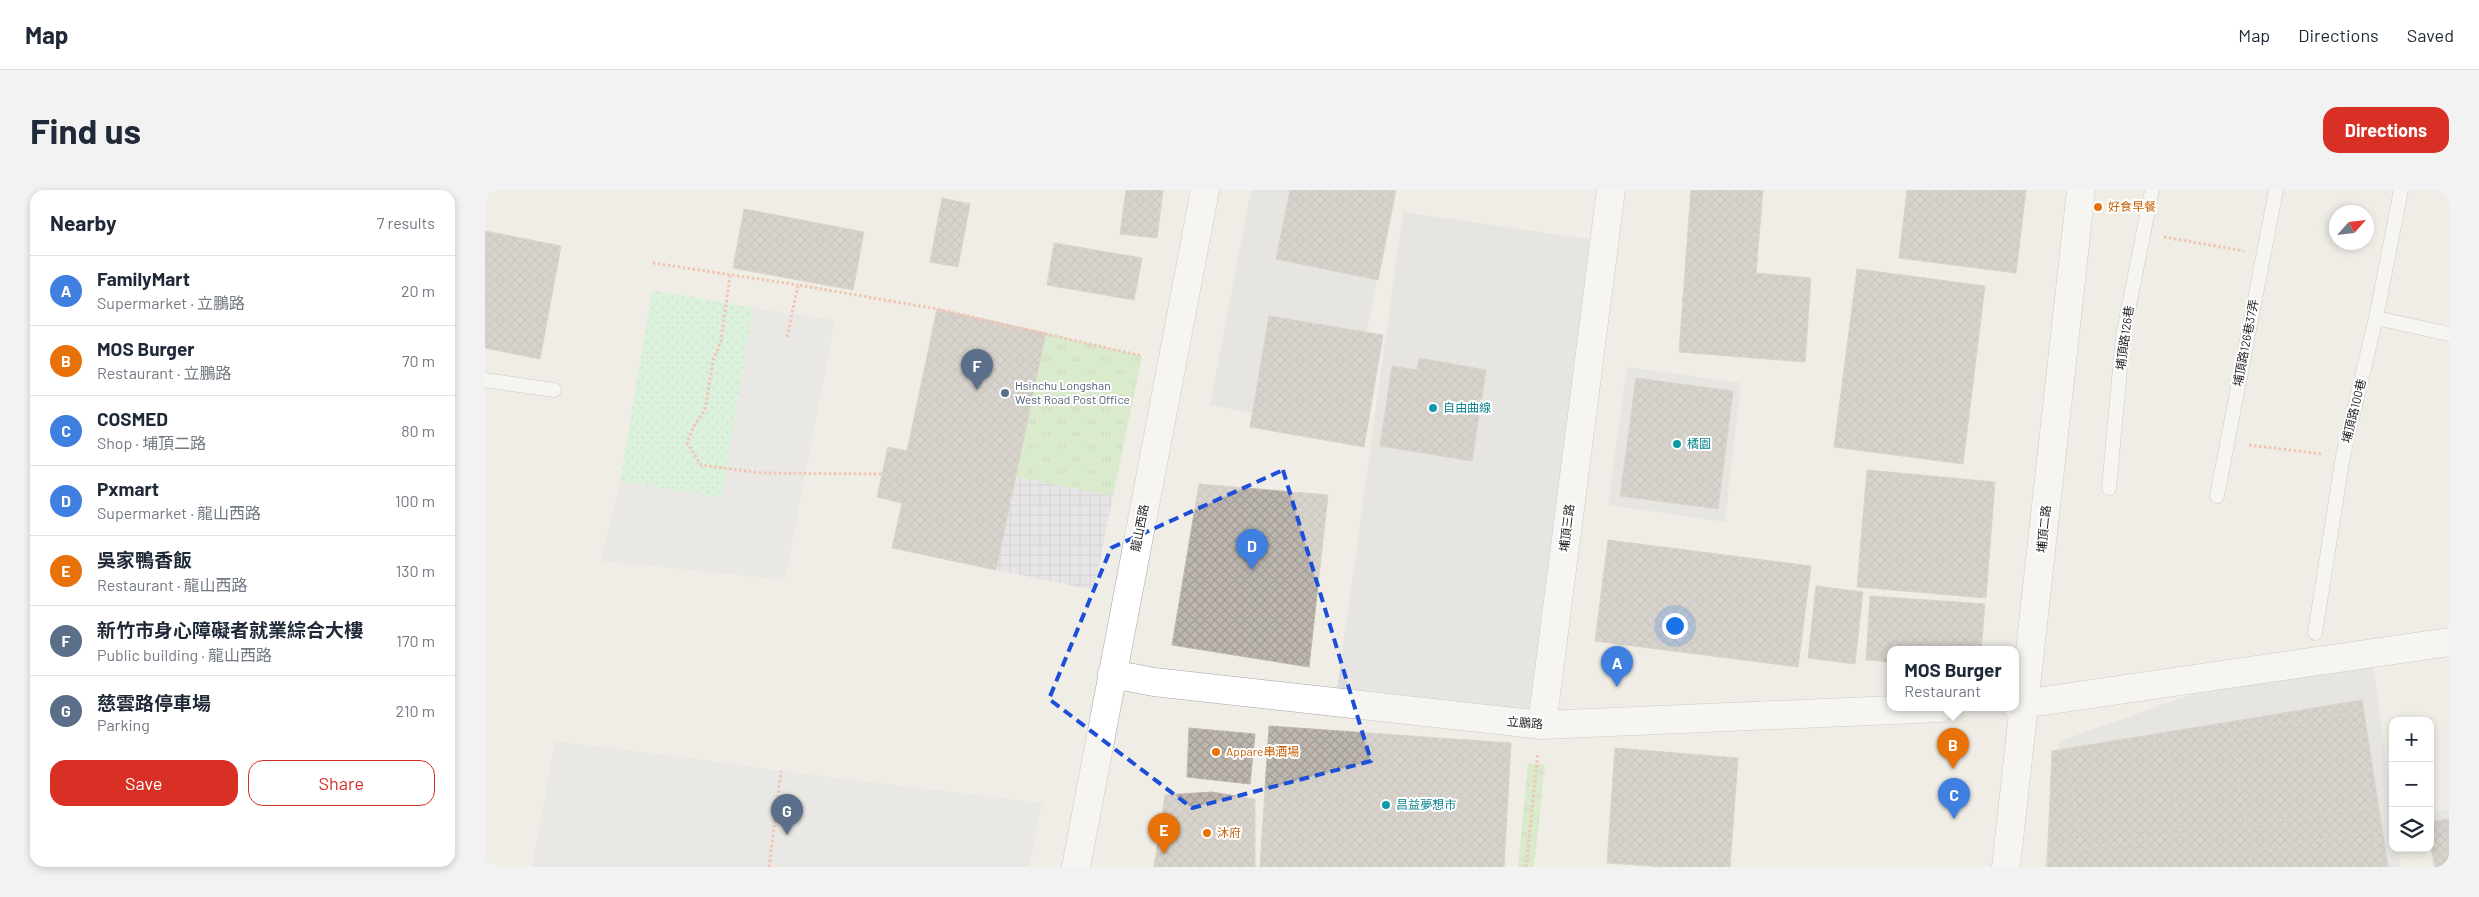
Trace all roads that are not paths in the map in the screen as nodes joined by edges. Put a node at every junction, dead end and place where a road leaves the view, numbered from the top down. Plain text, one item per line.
1 (1205, 190) edge
2 (1611, 190) edge
3 (2081, 190) edge
4 (2152, 190) edge
5 (2276, 190) edge
6 (2401, 190) edge
7 (2376, 318) junction
8 (2449, 334) edge
9 (485, 380) edge
10 (554, 390) dead end
11 (2109, 488) dead end
12 (2217, 496) dead end
13 (2315, 633) dead end
14 (2449, 642) edge
15 (1112, 674) junction
16 (2020, 704) edge
17 (1887, 710) edge
18 (1542, 725) junction
19 (1076, 867) edge
20 (2006, 867) edge

1 - 15 street, 龍山西路
2 - 18 street, 埔頂三路
3 - 16 street, 埔頂二路
4 - 11 lane, 埔頂路126巷
5 - 12 lane, 埔頂路126巷37弄
6 - 7 lane, 埔頂路100巷
7 - 8 lane
7 - 13 lane, 埔頂路100巷
9 - 10 lane
14 - 16 street
15 - 18 street, 立鵬路
15 - 19 street, 龍山西路
16 - 20 street, 埔頂二路
17 - 18 street, 立鵬路

